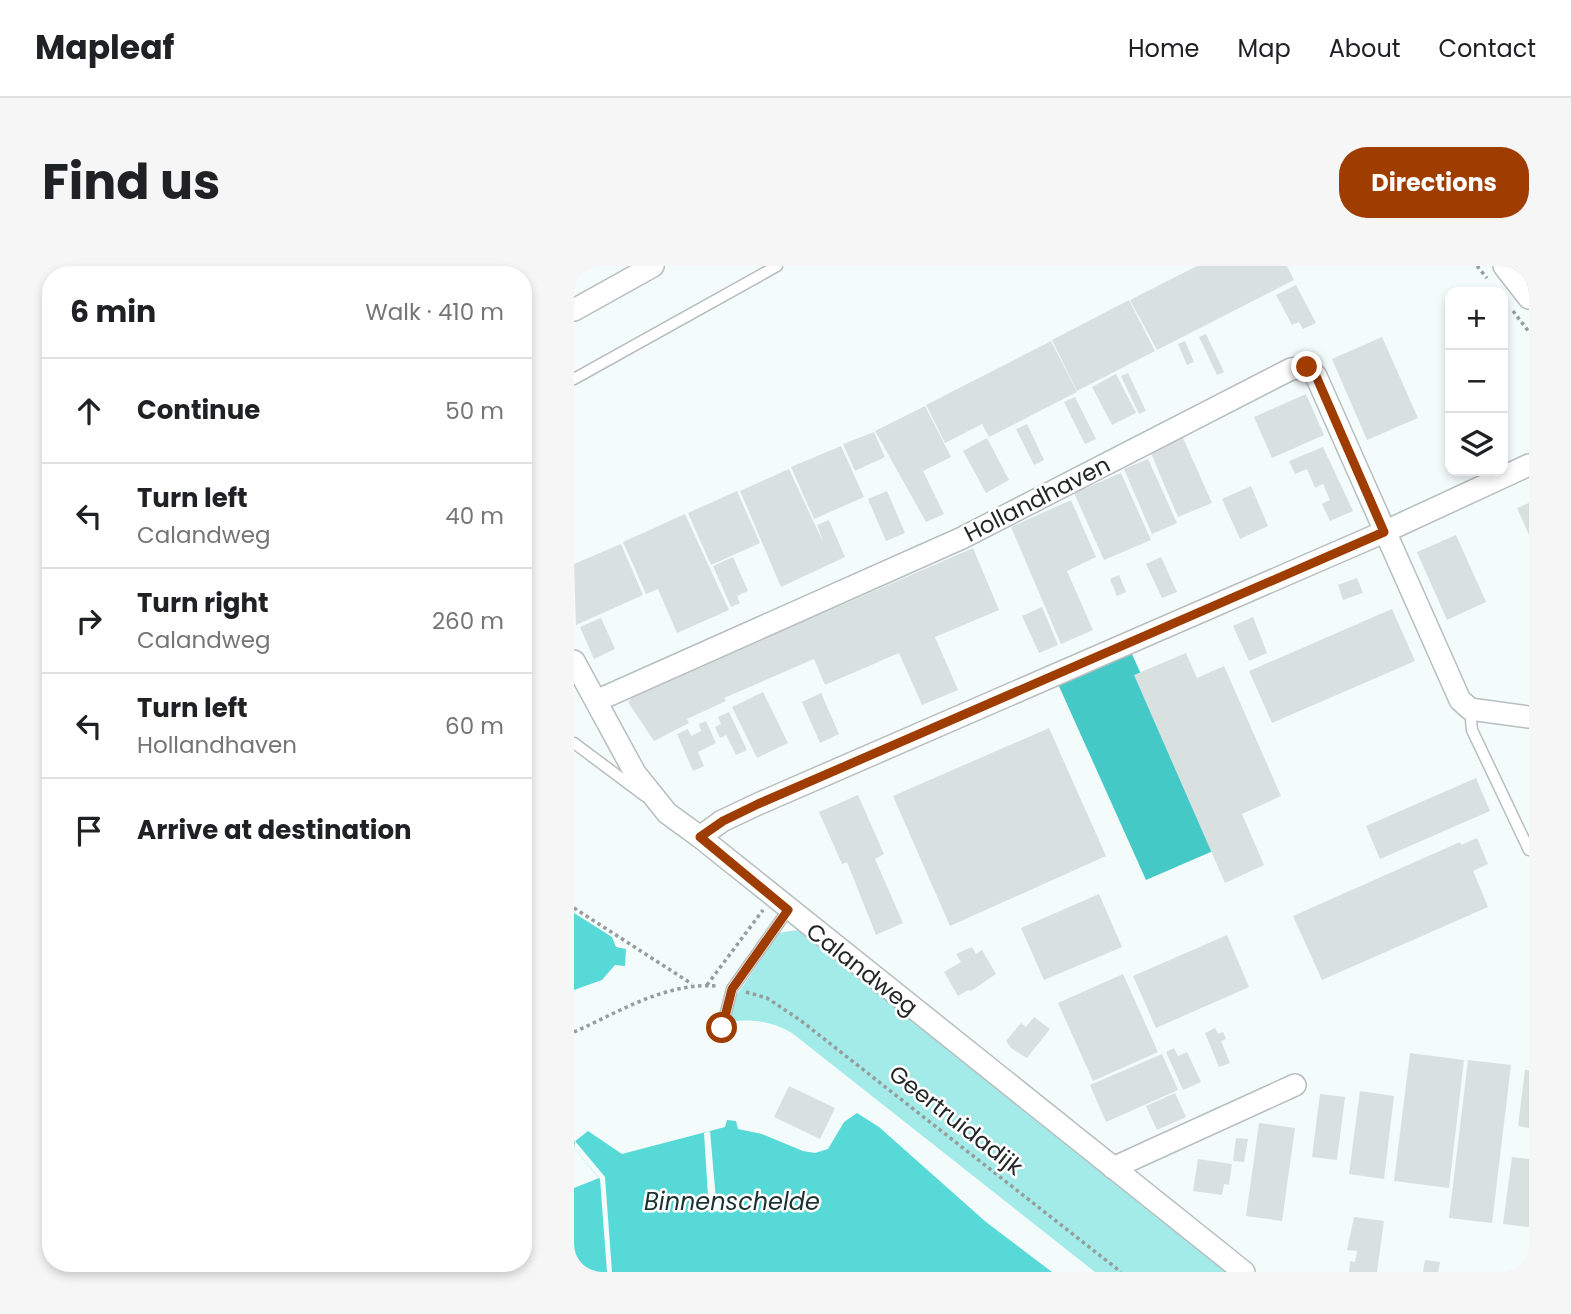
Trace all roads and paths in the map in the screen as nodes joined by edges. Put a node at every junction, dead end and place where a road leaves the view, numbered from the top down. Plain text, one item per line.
1 (653, 266) edge
2 (777, 266) edge
3 (1504, 266) edge
4 (1529, 298) edge
5 (1509, 307) dead end
6 (574, 310) edge
7 (1529, 332) edge
8 (574, 379) edge
9 (1529, 465) edge
10 (1384, 532) junction
11 (574, 660) edge
12 (596, 701) junction
13 (1470, 709) junction
14 (1529, 718) edge
15 (574, 743) edge
16 (667, 813) junction
17 (700, 837) junction
18 (1529, 849) edge
19 (780, 903) junction
20 (574, 908) edge
21 (706, 985) dead end
22 (767, 998) dead end
23 (722, 1028) dead end
24 (574, 1032) edge
25 (1295, 1085) dead end
26 (1113, 1168) junction
27 (1121, 1272) edge
28 (1244, 1272) edge

1 - 6 street
2 - 8 lane
3 - 4 street
5 - 7 path
9 - 10 street
10 - 12 street, Hollandhaven
10 - 13 street
10 - 17 street
11 - 12 street, Calandweg
12 - 16 street, Calandweg
13 - 14 street
13 - 18 lane
15 - 16 lane
16 - 17 street, Calandweg
17 - 19 street, Calandweg
19 - 21 path
19 - 23 lane
19 - 26 street, Calandweg
20 - 24 path
22 - 27 path, Geertruidadijk
25 - 26 street
26 - 28 street, Calandweg

